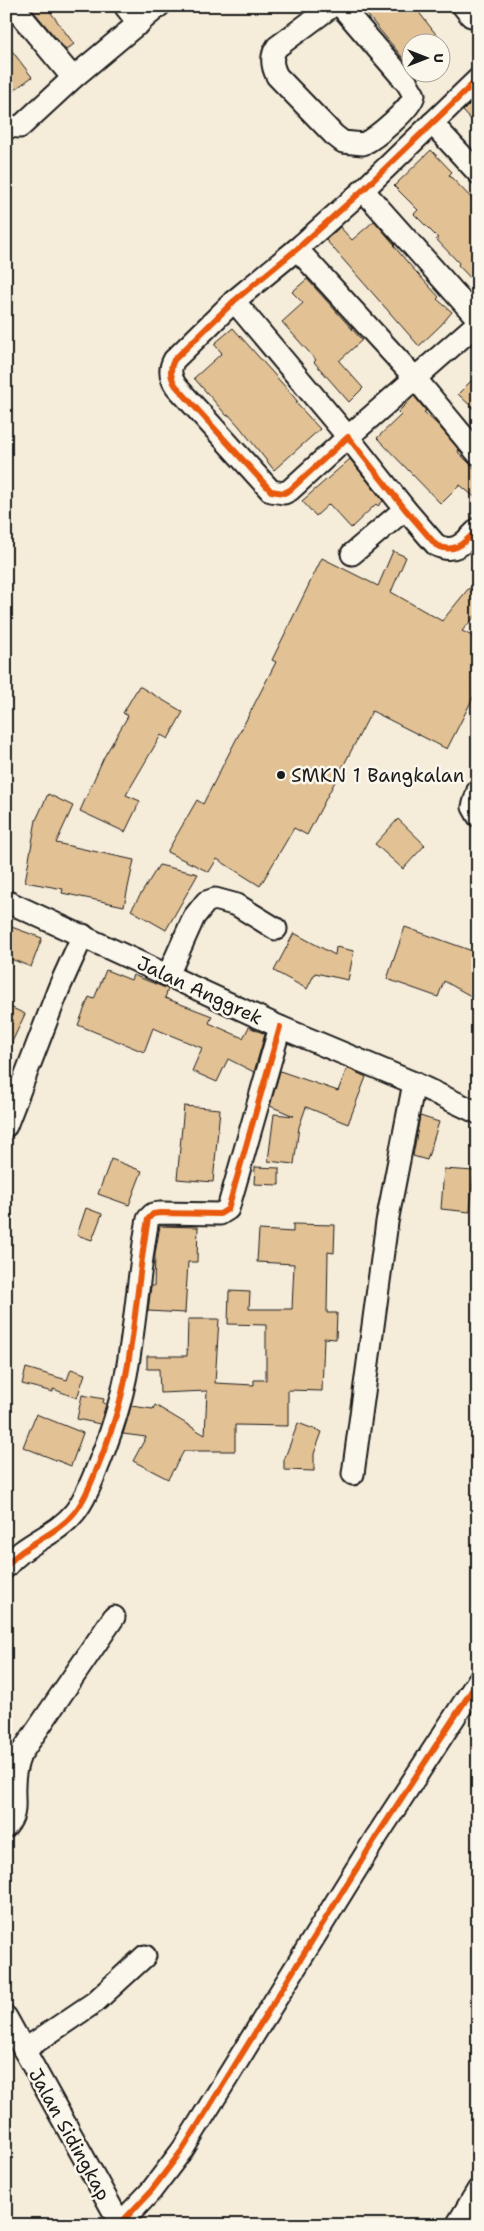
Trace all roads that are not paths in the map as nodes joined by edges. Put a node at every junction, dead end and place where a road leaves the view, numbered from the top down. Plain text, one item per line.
1 (13, 6) edge
2 (125, 6) edge
3 (159, 6) edge
4 (332, 6) edge
5 (342, 6) edge
6 (139, 24) junction
7 (73, 78) junction
8 (478, 79) edge
9 (432, 123) junction
10 (6, 126) edge
11 (478, 173) edge
12 (363, 190) junction
13 (298, 249) junction
14 (234, 301) junction
15 (478, 318) edge
16 (478, 323) edge
17 (415, 378) junction
18 (348, 437) junction
19 (478, 454) edge
20 (405, 509) junction
21 (478, 529) edge
22 (352, 554) dead end
23 (478, 790) edge
24 (478, 816) edge
25 (6, 901) edge
26 (276, 930) dead end
27 (83, 936) junction
28 (168, 975) junction
29 (280, 1027) junction
30 (414, 1083) junction
31 (478, 1113) edge
32 (6, 1126) edge
33 (353, 1474) dead end
34 (6, 1567) edge
35 (114, 1617) dead end
36 (478, 1681) edge
37 (6, 1827) edge
38 (145, 1956) dead end
39 (6, 2017) edge
40 (24, 2050) junction
41 (478, 2190) edge
42 (120, 2225) edge
43 (457, 2225) edge

1 - 7 street
2 - 6 street
3 - 6 street
4 - 5 street
6 - 7 street
7 - 10 street
8 - 9 street
9 - 11 street
9 - 12 street
12 - 13 street
12 - 15 street
13 - 14 street
13 - 17 street
14 - 18 street
14 - 18 street
16 - 17 street
17 - 18 street
17 - 19 street
18 - 20 street
20 - 21 street
20 - 22 street
23 - 24 street
25 - 27 street, Jalan Anggrek
26 - 28 street
27 - 28 street, Jalan Anggrek
27 - 32 street
28 - 29 street, Jalan Anggrek
29 - 30 street, Jalan Anggrek
29 - 34 street
30 - 31 street, Jalan Anggrek
30 - 33 street
35 - 37 street
36 - 42 street
38 - 40 street
39 - 40 street, Jalan Sidingkap
40 - 42 street, Jalan Sidingkap
41 - 43 street

